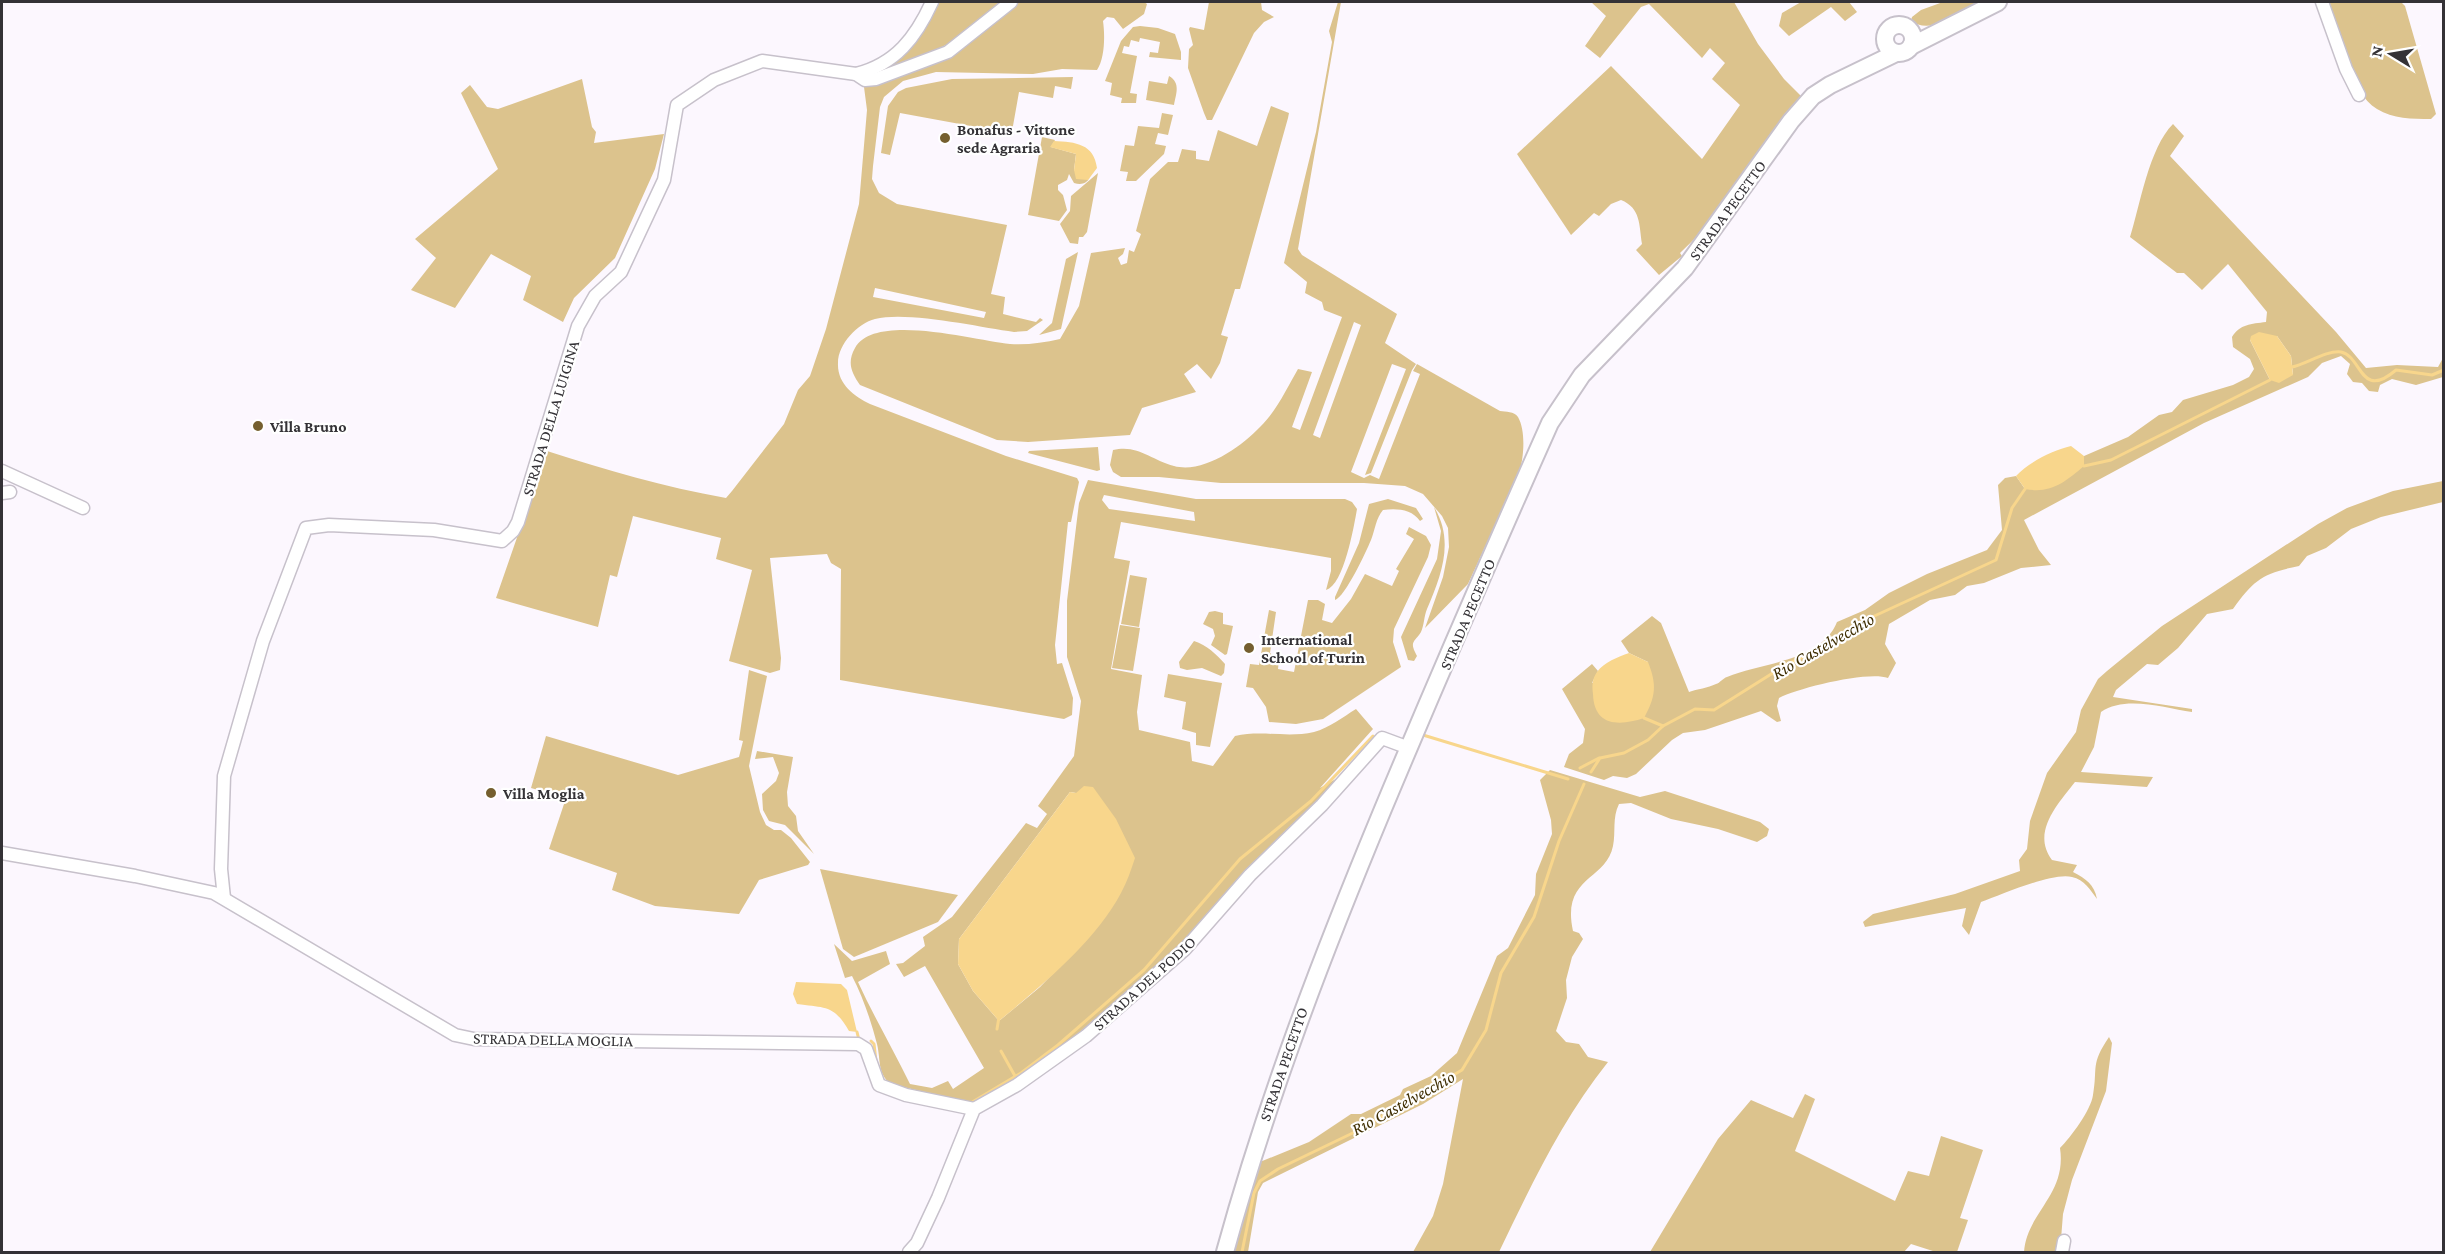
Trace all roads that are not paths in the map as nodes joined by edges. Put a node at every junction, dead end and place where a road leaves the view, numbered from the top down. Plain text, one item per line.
1 (932, 2) edge
2 (1011, 2) edge
3 (1998, 2) edge
4 (2322, 2) edge
5 (1949, 26) junction
6 (1909, 28) junction
7 (1911, 46) junction
8 (1890, 47) junction
9 (856, 74) junction
10 (2359, 94) dead end
11 (2, 471) edge
12 (83, 508) dead end
13 (1408, 748) junction
14 (2, 853) edge
15 (224, 898) junction
16 (974, 1108) junction
17 (909, 1252) edge
18 (1226, 1252) edge

1 - 9 street
2 - 9 street, STRADA DELLA LUIGINA
3 - 5 main road, STRADA PECETTO
4 - 10 street
5 - 6 main road, STRADA PECETTO
5 - 7 main road, STRADA PECETTO
6 - 7 main road
6 - 8 main road, STRADA PECETTO
7 - 8 main road, STRADA PECETTO
8 - 13 main road, STRADA PECETTO
9 - 15 street, STRADA DELLA LUIGINA
11 - 12 street
13 - 16 street, STRADA DEL PODIO
13 - 18 main road, STRADA PECETTO
14 - 15 street, STRADA DELLA MOGLIA
15 - 16 street, STRADA DELLA MOGLIA
16 - 17 street

